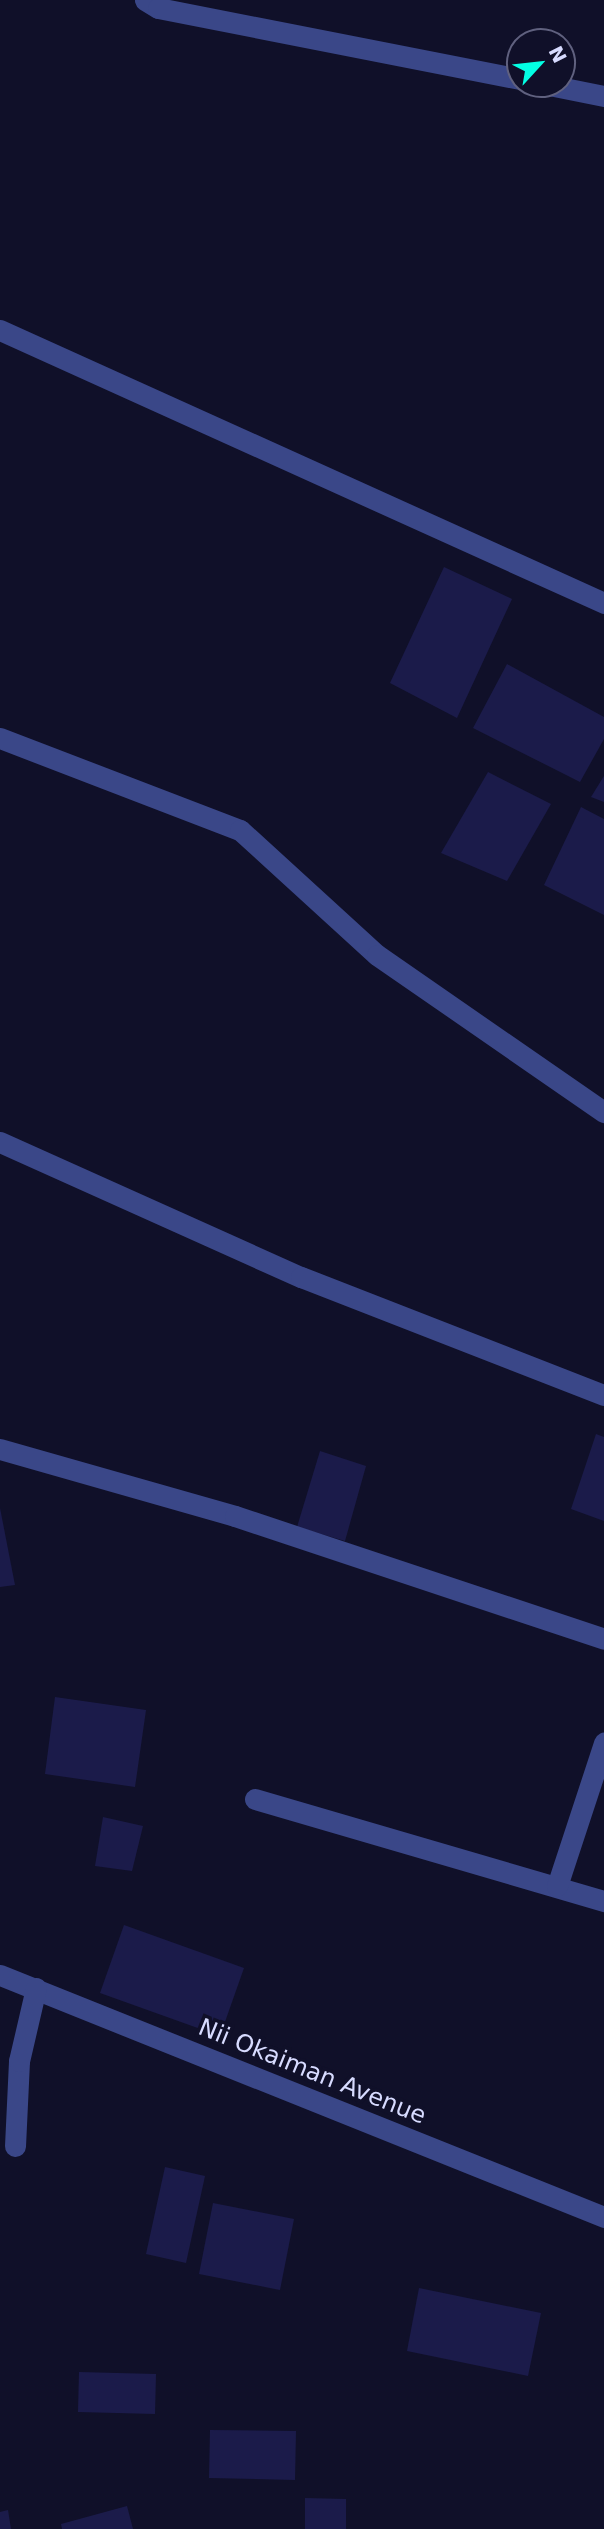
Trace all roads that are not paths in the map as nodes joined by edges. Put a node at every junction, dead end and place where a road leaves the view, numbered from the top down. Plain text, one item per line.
1 (145, 0) edge
2 (506, 76) edge
3 (576, 90) edge
4 (604, 96) edge
5 (4, 339) edge
6 (604, 603) edge
7 (0, 738) edge
8 (604, 1112) edge
9 (0, 1142) edge
10 (604, 1395) edge
11 (0, 1449) edge
12 (604, 1639) edge
13 (604, 1743) edge
14 (256, 1799) dead end
15 (557, 1886) junction
16 (604, 1900) edge
17 (0, 1975) edge
18 (36, 1988) junction
19 (10, 2058) edge
20 (15, 2146) dead end
21 (604, 2217) edge

1 - 2 street
3 - 4 street
5 - 6 street
7 - 8 street
9 - 10 street
11 - 12 street
13 - 15 street
14 - 15 street
15 - 16 street
17 - 18 street, Nii Okaiman Avenue
18 - 19 street
18 - 21 street, Nii Okaiman Avenue
19 - 20 street

